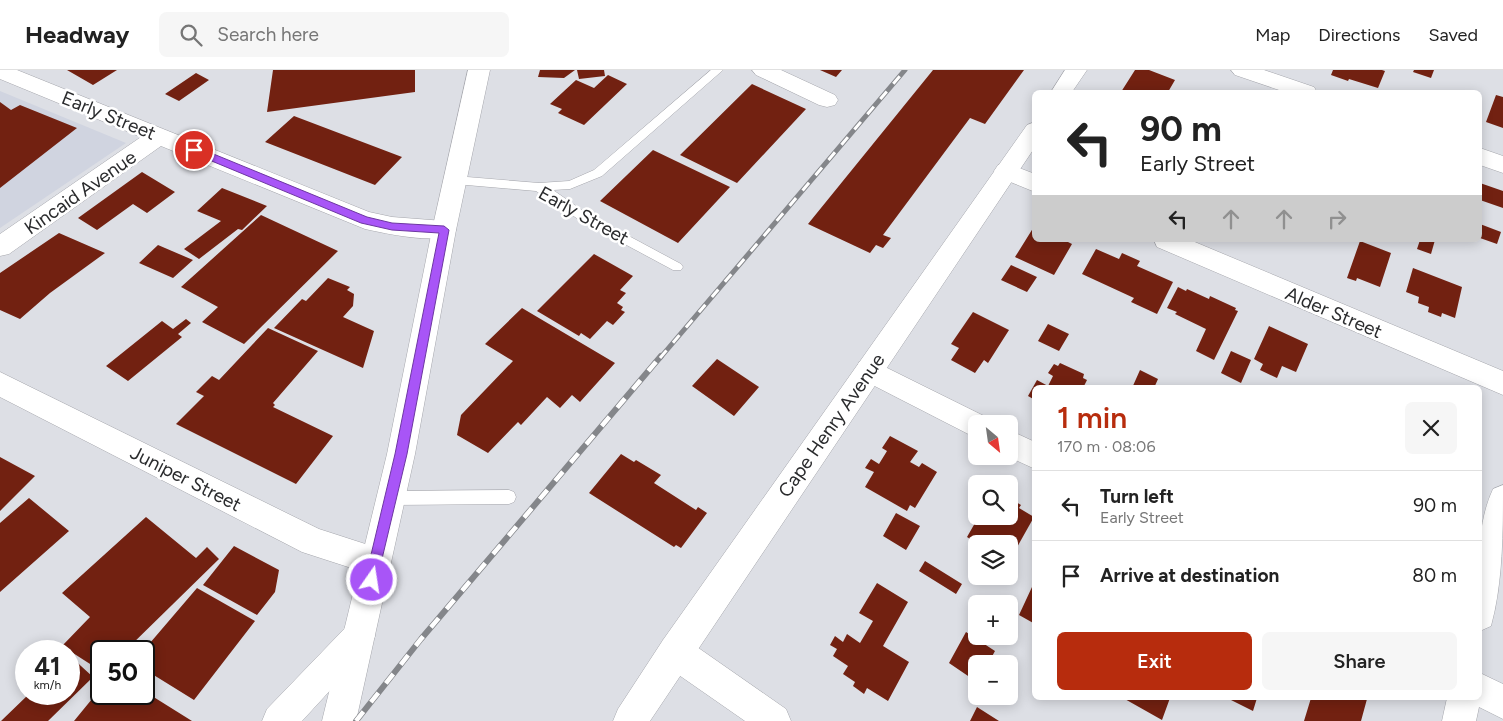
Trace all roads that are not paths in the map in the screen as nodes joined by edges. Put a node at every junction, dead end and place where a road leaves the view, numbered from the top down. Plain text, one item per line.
1 (479, 70) edge
2 (718, 70) edge
3 (762, 70) edge
4 (1076, 70) edge
5 (1242, 70) edge
6 (0, 71) edge
7 (1062, 90) edge
8 (1300, 90) edge
9 (827, 100) dead end
10 (1032, 134) edge
11 (159, 136) junction
12 (1482, 157) edge
13 (1503, 164) edge
14 (1006, 172) junction
15 (455, 180) junction
16 (1032, 183) edge
17 (538, 187) junction
18 (444, 230) junction
19 (1171, 242) edge
20 (0, 247) edge
21 (677, 267) dead end
22 (870, 370) junction
23 (1503, 383) edge
24 (0, 384) edge
25 (968, 422) edge
26 (1018, 447) edge
27 (1032, 454) edge
28 (510, 497) dead end
29 (391, 498) junction
30 (1503, 500) edge
31 (376, 561) junction
32 (1482, 605) edge
33 (359, 636) junction
34 (675, 652) junction
35 (1482, 691) edge
36 (1464, 700) edge
37 (1503, 702) edge
38 (279, 721) edge
39 (339, 721) edge
40 (630, 721) edge
41 (774, 721) edge
42 (1459, 721) edge

1 - 15 street
2 - 17 lane
3 - 9 street
4 - 7 street
5 - 8 street
6 - 11 street, Early Street
10 - 14 street, Cape Henry Avenue
11 - 18 street, Early Street
11 - 20 street, Kincaid Avenue
12 - 13 street
14 - 16 street
14 - 22 street, Cape Henry Avenue
15 - 17 lane, Early Street
15 - 18 street
17 - 21 lane, Early Street
18 - 29 street
19 - 23 street, Alder Street
22 - 25 street
22 - 34 street, Cape Henry Avenue
24 - 31 street, Juniper Street
26 - 27 street
28 - 29 lane
29 - 31 street
30 - 32 street
31 - 33 street
33 - 38 street
33 - 39 street
34 - 40 street, Cape Henry Avenue
34 - 41 street
35 - 37 street
36 - 42 street

